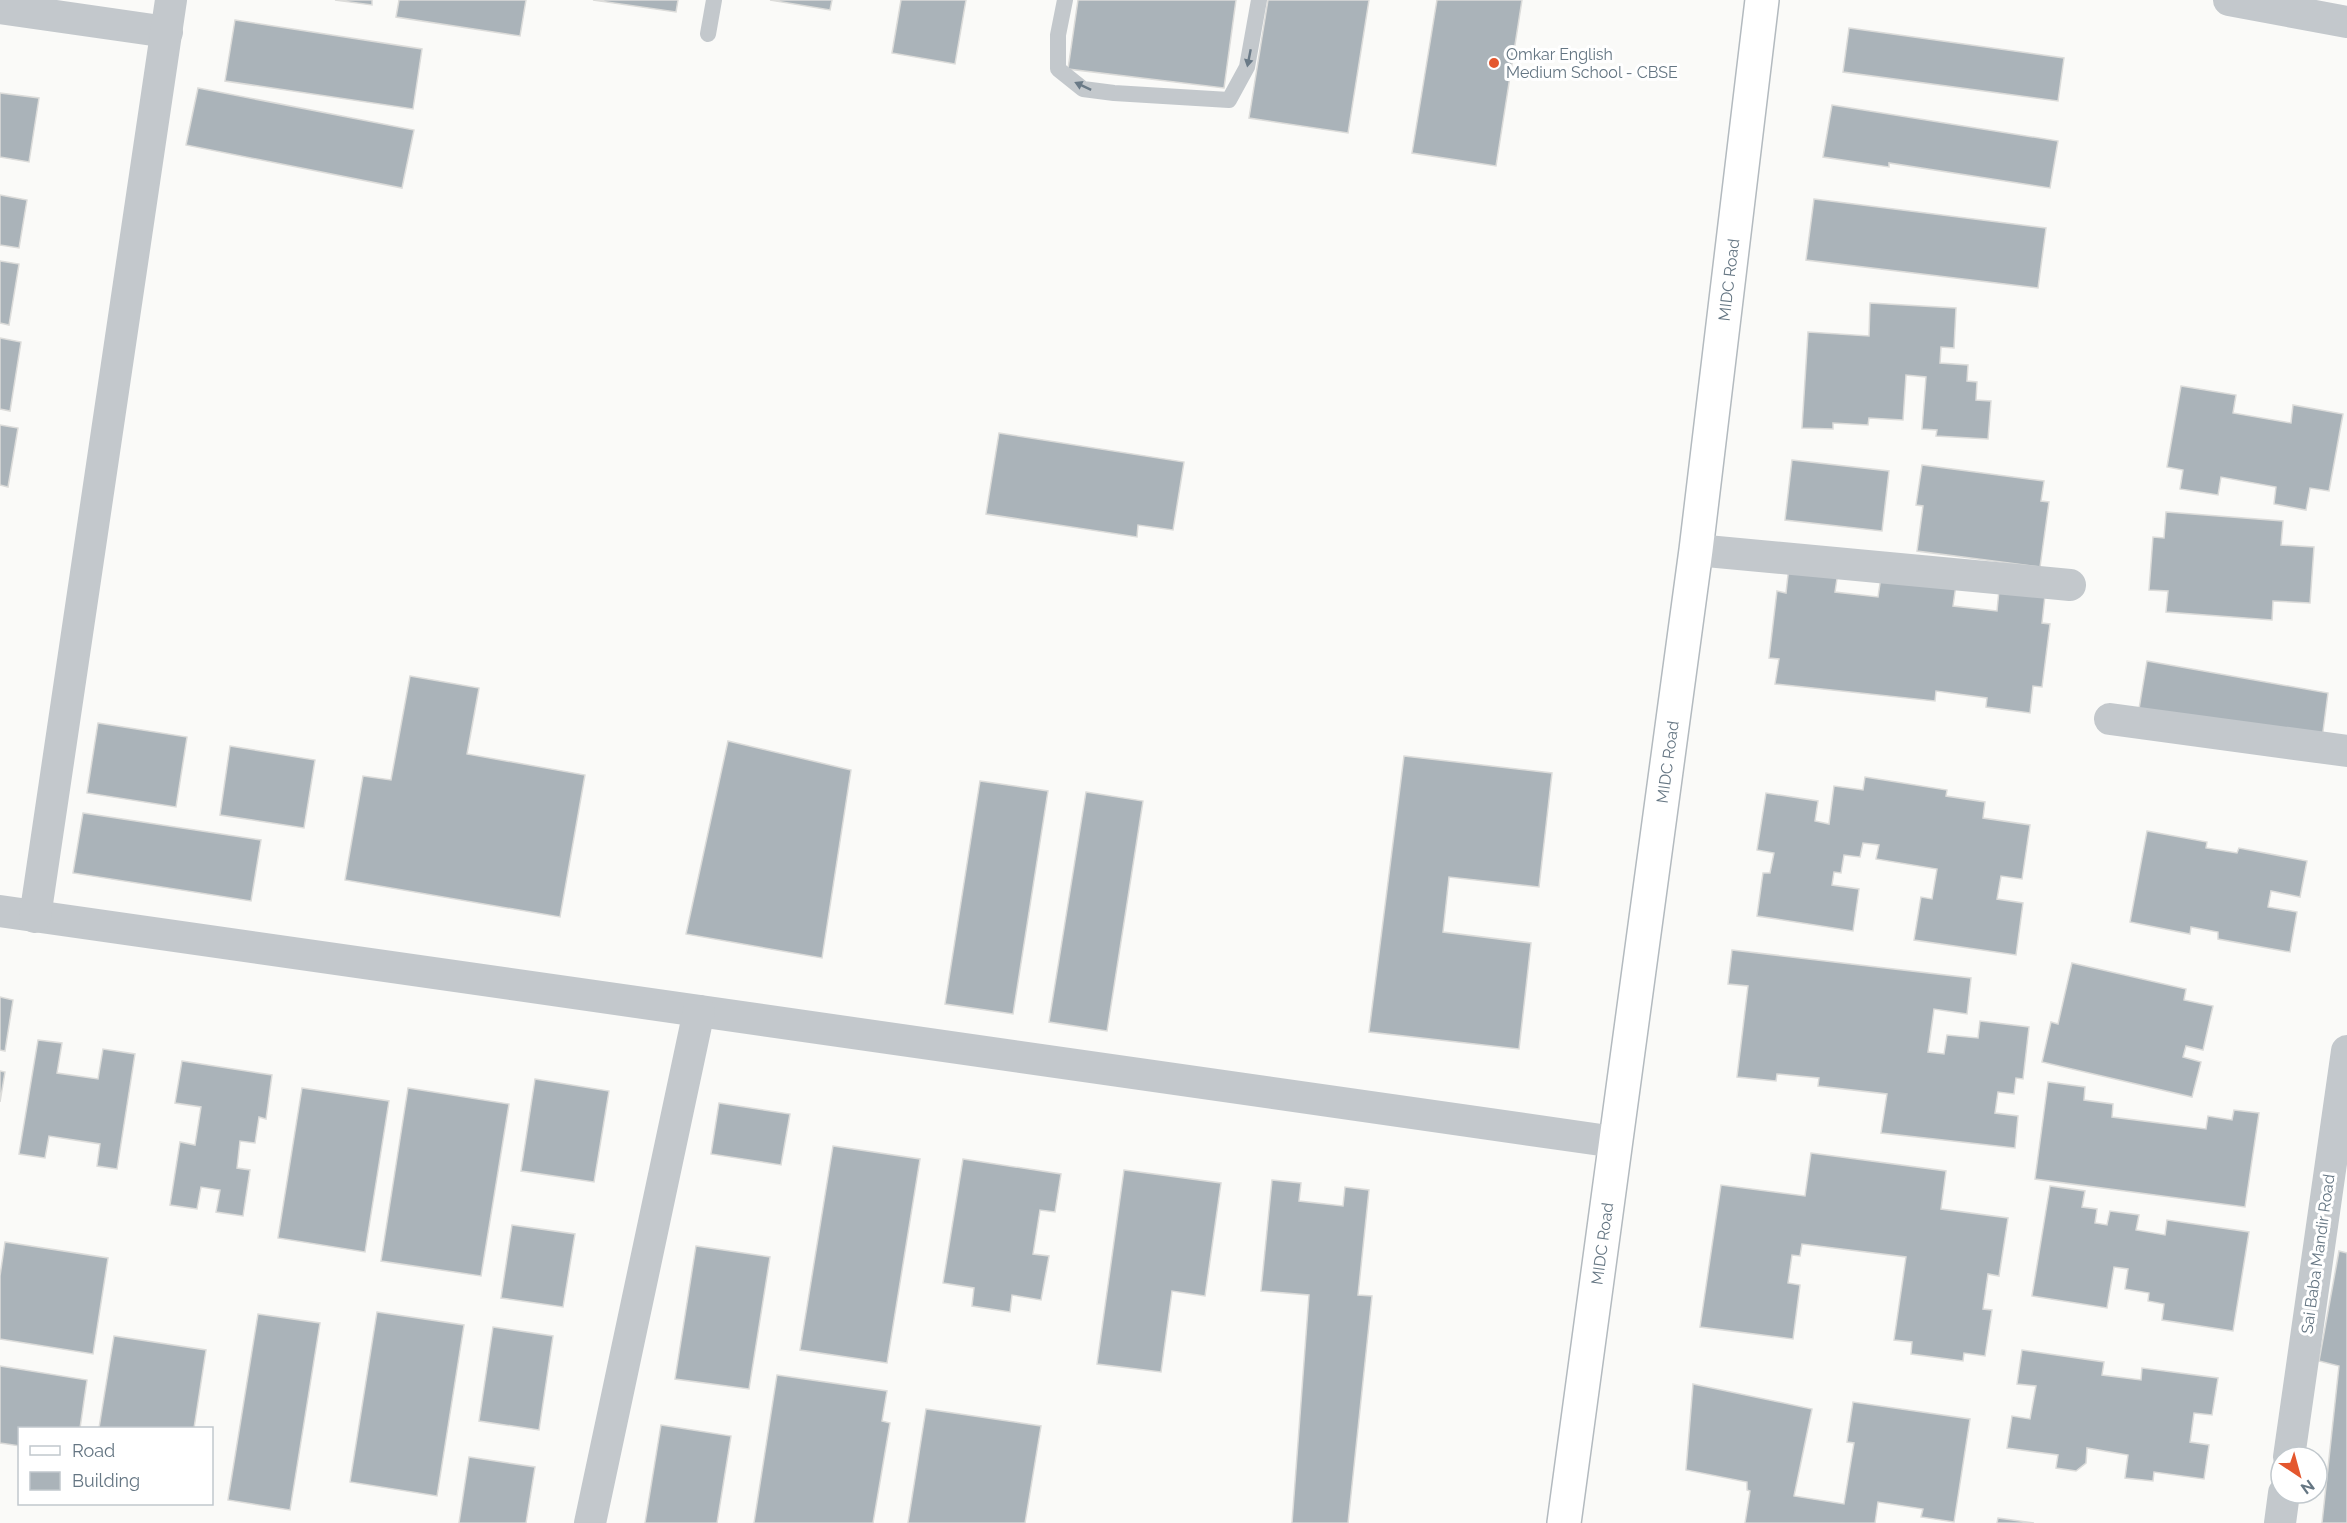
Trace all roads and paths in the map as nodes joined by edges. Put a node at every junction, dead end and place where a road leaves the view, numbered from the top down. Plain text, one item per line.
1 (171, 0) edge
2 (714, 0) edge
3 (1065, 0) edge
4 (1259, 0) edge
5 (1762, 0) edge
6 (2229, 0) edge
7 (0, 8) edge
8 (2347, 22) edge
9 (167, 32) junction
10 (708, 34) dead end
11 (1696, 550) junction
12 (2070, 585) dead end
13 (2110, 719) dead end
14 (2347, 751) edge
15 (0, 911) edge
16 (35, 916) junction
17 (699, 1011) junction
18 (2347, 1050) edge
19 (1615, 1142) junction
20 (2291, 1445) edge
21 (2282, 1505) edge
22 (590, 1523) edge
23 (1564, 1523) edge
24 (2280, 1523) edge

1 - 9 street
2 - 10 lane
4 -> 3 lane
5 - 11 street, MIDC Road
6 - 8 street
7 - 9 street
9 - 16 street
11 - 12 street
11 - 19 street, MIDC Road
13 - 14 street
15 - 16 street
16 - 17 street
17 - 19 street
17 - 22 street
18 - 20 street, Sai Baba Mandir Road
19 - 23 street, MIDC Road
21 - 24 street

